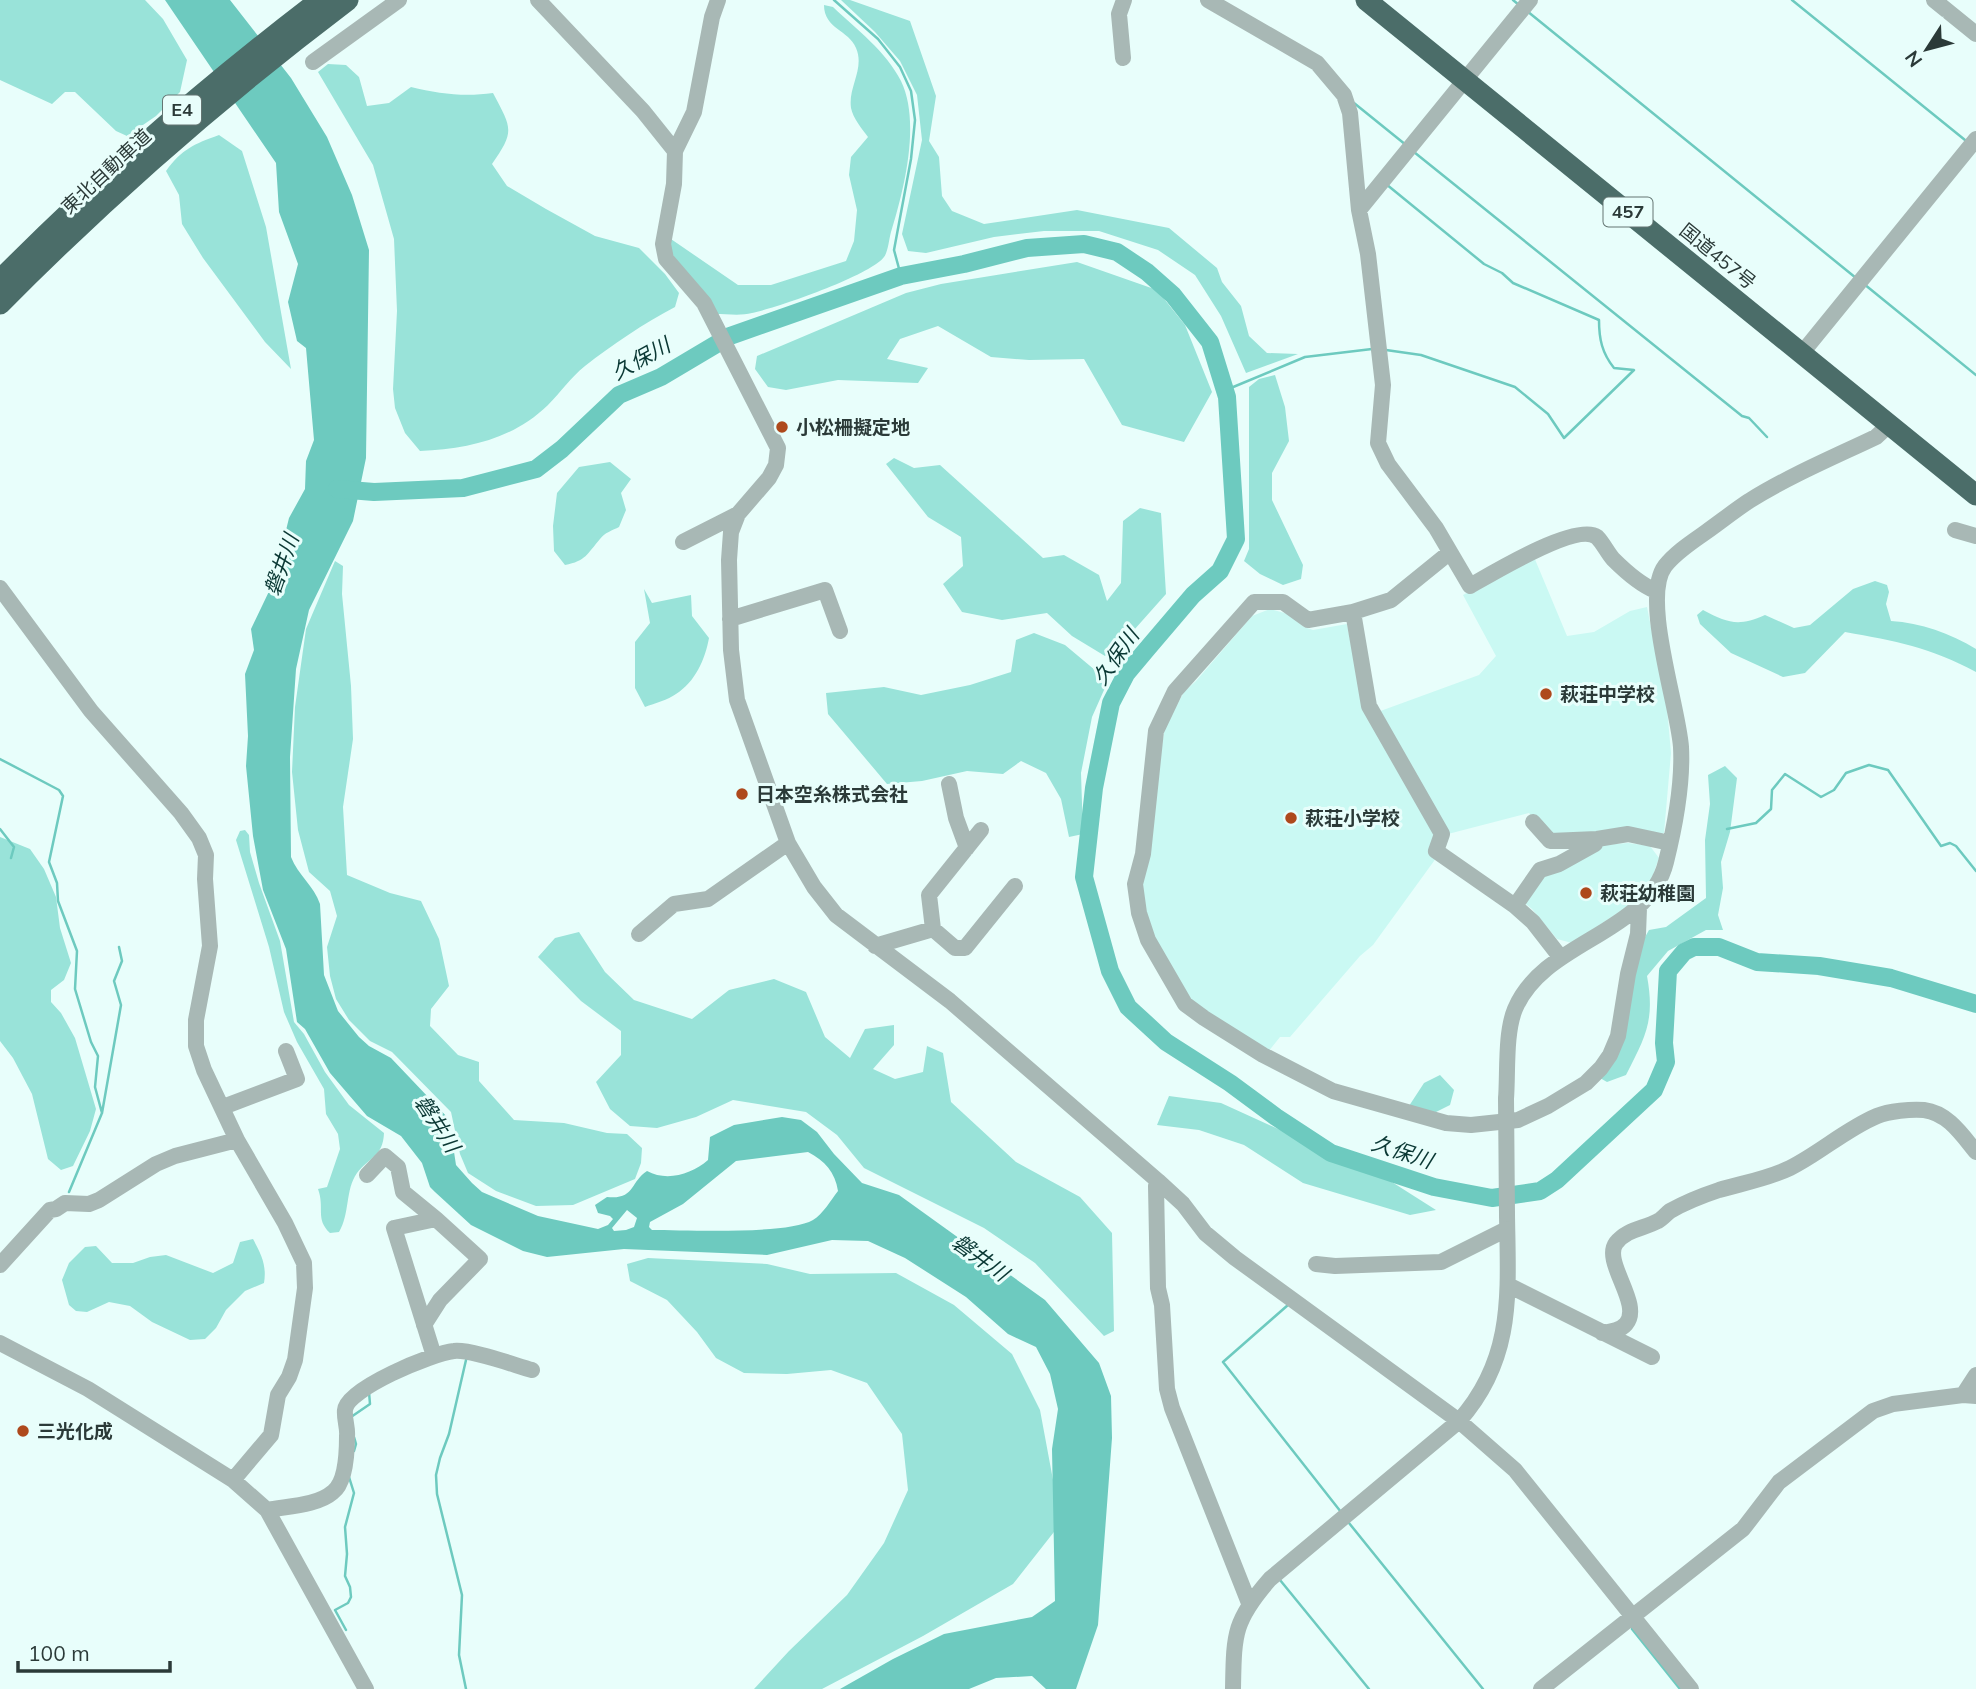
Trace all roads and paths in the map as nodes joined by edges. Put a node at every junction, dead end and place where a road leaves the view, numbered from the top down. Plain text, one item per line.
1 (320, 0) edge
2 (348, 0) edge
3 (399, 0) edge
4 (538, 0) edge
5 (718, 0) edge
6 (1124, 0) edge
7 (1208, 0) edge
8 (1366, 0) edge
9 (1530, 0) edge
10 (1934, 0) edge
11 (1976, 34) edge
12 (285, 37) junction
13 (1123, 58) dead end
14 (313, 62) dead end
15 (1465, 81) junction
16 (1976, 139) edge
17 (675, 151) junction
18 (1359, 210) junction
19 (0, 280) edge
20 (0, 304) edge
21 (1802, 353) junction
22 (1889, 425) junction
23 (1976, 495) edge
24 (738, 514) junction
25 (1955, 530) dead end
26 (1976, 536) edge
27 (683, 542) dead end
28 (1449, 553) junction
29 (0, 588) edge
30 (1656, 591) junction
31 (1353, 612) junction
32 (730, 619) junction
33 (840, 631) dead end
34 (949, 784) dead end
35 (1533, 822) dead end
36 (981, 830) dead end
37 (1597, 839) junction
38 (788, 843) junction
39 (1670, 843) junction
40 (967, 848) junction
41 (1015, 886) dead end
42 (1515, 906) junction
43 (1639, 908) junction
44 (933, 929) junction
45 (639, 934) dead end
46 (875, 946) junction
47 (1561, 958) junction
48 (286, 1051) dead end
49 (223, 1107) junction
50 (237, 1140) junction
51 (1976, 1152) edge
52 (368, 1175) dead end
53 (1158, 1181) junction
54 (436, 1219) junction
55 (1507, 1221) junction
56 (1316, 1264) dead end
57 (0, 1265) edge
58 (1508, 1285) junction
59 (424, 1325) junction
60 (1602, 1334) junction
61 (0, 1343) edge
62 (433, 1356) junction
63 (1651, 1357) dead end
64 (532, 1370) dead end
65 (1976, 1375) edge
66 (1970, 1395) edge
67 (1459, 1422) junction
68 (233, 1480) junction
69 (267, 1510) junction
70 (1249, 1603) junction
71 (1632, 1616) junction
72 (366, 1689) edge
73 (1233, 1689) edge
74 (1541, 1689) edge
75 (1691, 1689) edge

1 - 12 highway, 東北自動車道 / E4
2 - 12 highway, 東北自動車道 / E4
3 - 14 street
4 - 17 street
5 - 17 street
6 - 13 street
7 - 18 street
8 - 15 highway, 国道457号 / 457
9 - 15 street
10 - 11 street
12 - 19 highway, 東北自動車道 / E4
12 - 20 highway, 東北自動車道 / E4
15 - 18 street
15 - 21 highway, 国道457号 / 457
16 - 21 street
17 - 24 street
18 - 28 street
21 - 22 highway, 国道457号 / 457
22 - 23 highway, 国道457号 / 457
22 - 30 street
24 - 27 street
24 - 32 street
25 - 26 street
28 - 30 street
28 - 31 street
29 - 49 street
30 - 39 street
31 - 42 street
31 - 43 street
32 - 33 street
32 - 38 street
34 - 40 street
35 - 37 street
36 - 40 street
37 - 39 street
37 - 42 street
38 - 45 street
38 - 46 street
39 - 43 street
40 - 44 street
41 - 44 street
42 - 47 street
43 - 47 street
44 - 46 street
46 - 53 street
47 - 55 street, bridge
48 - 49 street
49 - 50 street
50 - 57 street
50 - 68 street
51 - 60 street
52 - 54 street
53 - 67 street
53 - 70 street
54 - 59 street
54 - 59 street
55 - 56 street
55 - 58 street
58 - 60 street
58 - 67 street
59 - 62 street
60 - 63 street
61 - 68 street
62 - 64 street
62 - 69 street
65 - 66 street
66 - 71 street
67 - 70 street
67 - 71 street
68 - 69 street
69 - 72 street
70 - 73 street
71 - 74 street
71 - 75 street

